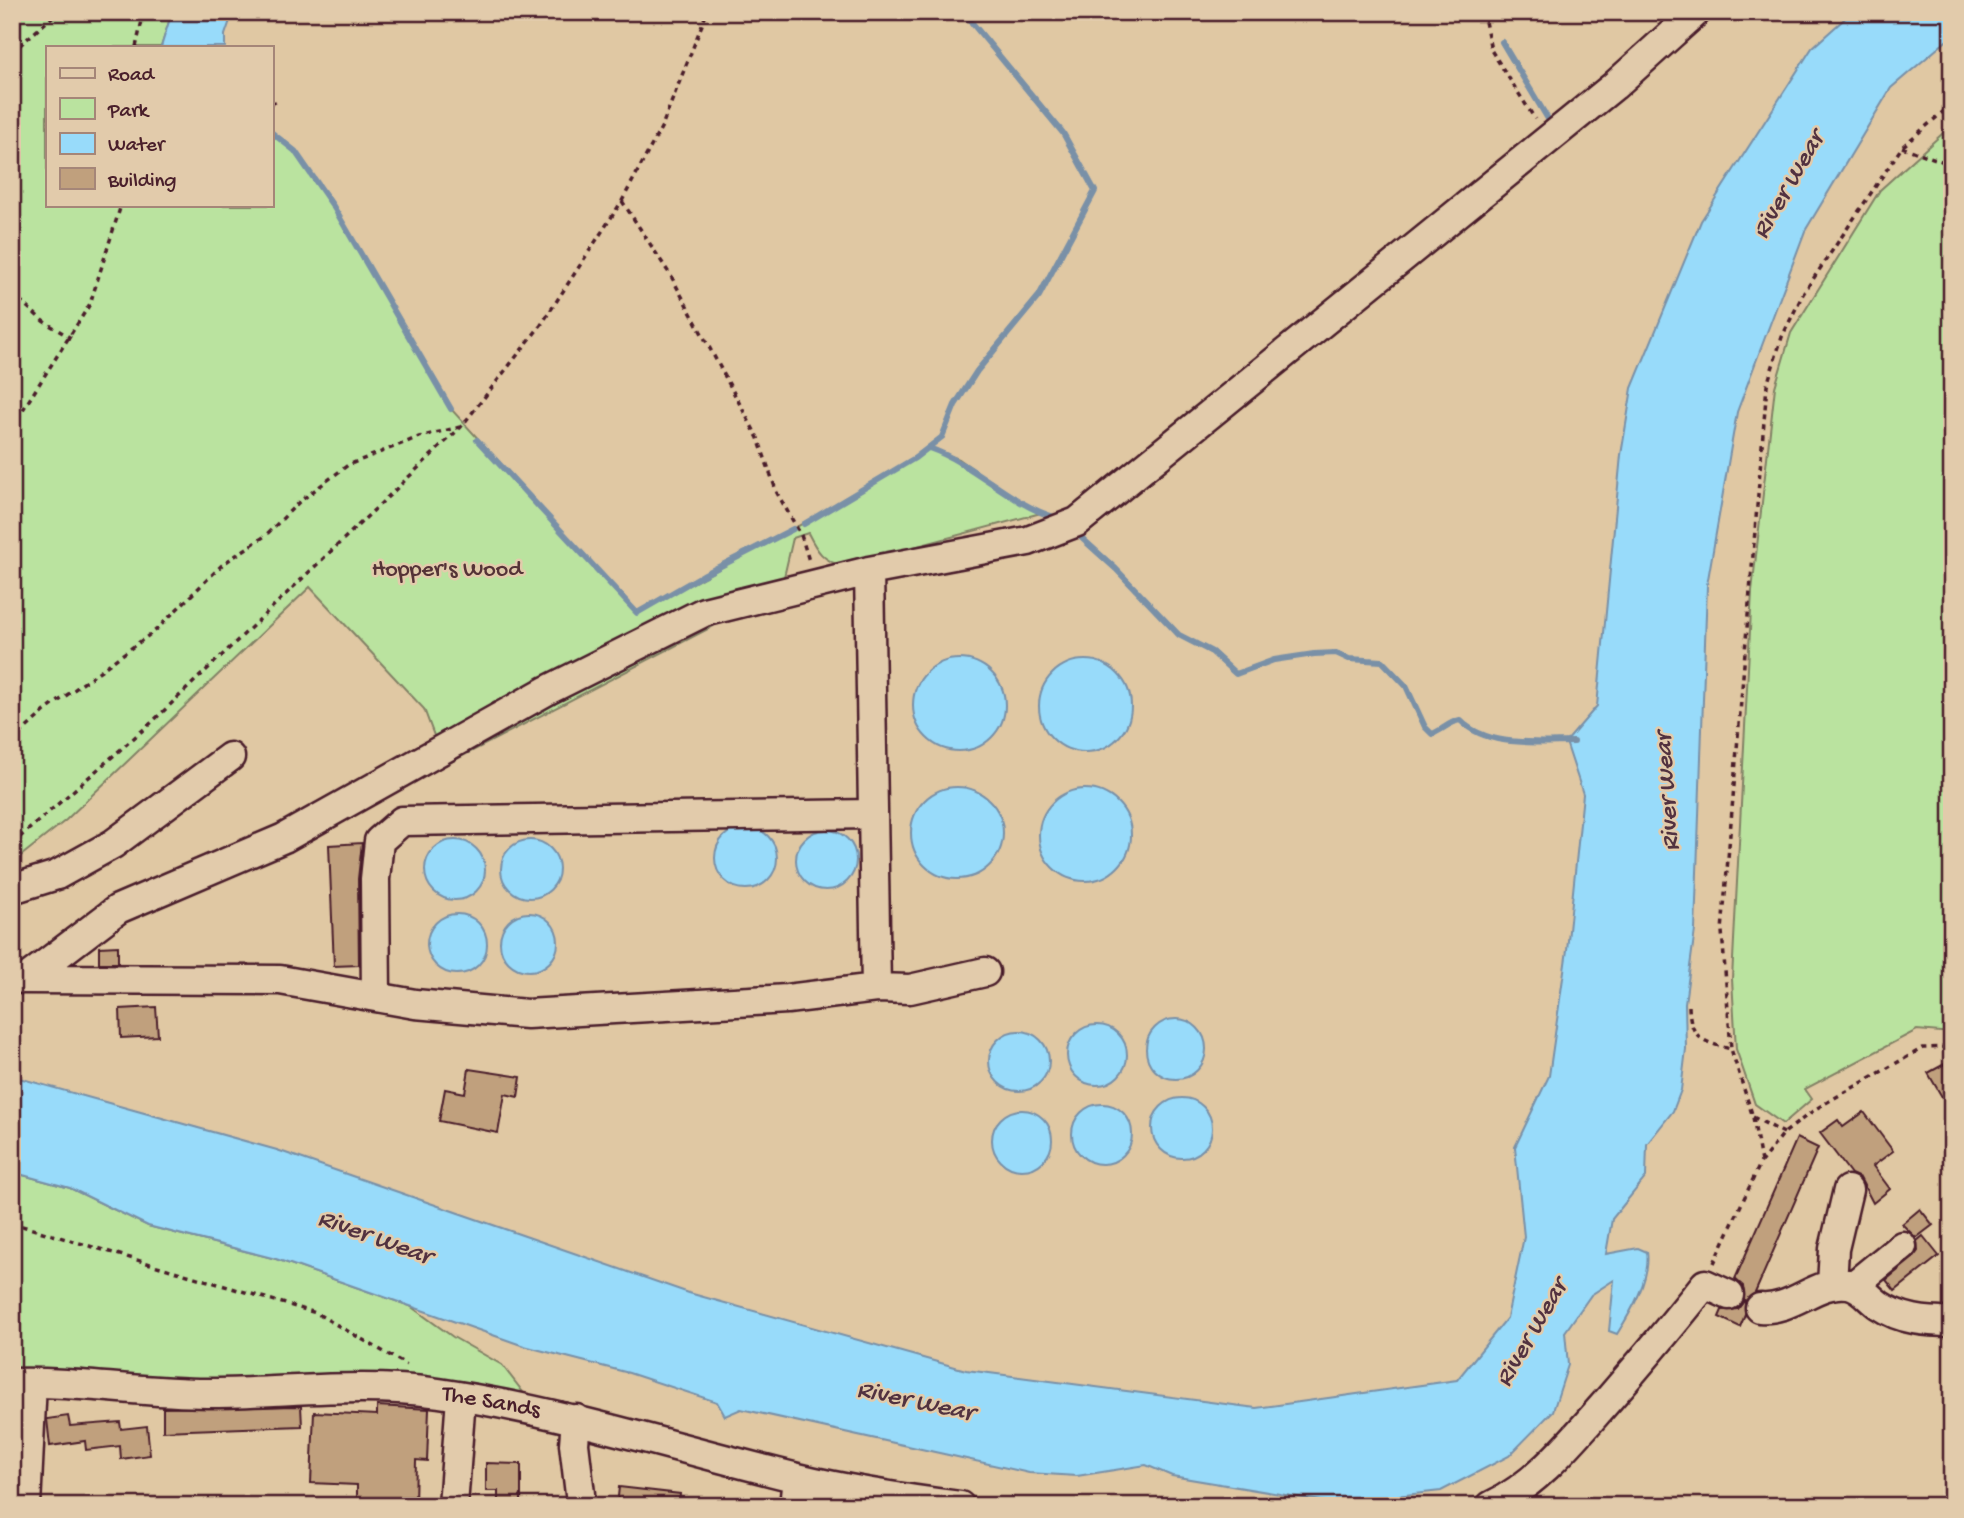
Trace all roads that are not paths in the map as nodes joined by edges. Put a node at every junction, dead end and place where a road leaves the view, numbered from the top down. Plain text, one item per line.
1 (1696, 12) edge
2 (869, 571) junction
3 (230, 757) dead end
4 (873, 814) junction
5 (12, 889) edge
6 (985, 972) dead end
7 (19, 979) edge
8 (876, 988) junction
9 (376, 997) junction
10 (1848, 1190) dead end
11 (1902, 1246) dead end
12 (1843, 1285) junction
13 (1717, 1289) road end
14 (1760, 1308) dead end
15 (1952, 1322) edge
16 (22, 1383) edge
17 (461, 1397) junction
18 (576, 1419) junction
19 (796, 1492) edge
20 (580, 1494) dead end
21 (26, 1506) edge
22 (453, 1506) edge
23 (957, 1506) edge
24 (1491, 1506) edge

1 - 2 street
2 - 4 street
2 - 7 street
3 - 5 street
4 - 8 street
4 - 9 street
6 - 8 street
7 - 9 street
8 - 9 street
10 - 12 street
11 - 12 street
12 - 14 street
12 - 15 street
13 - 24 street
16 - 17 street, The Sands
16 - 21 street
17 - 18 street, The Sands
17 - 22 street
18 - 19 street, The Sands
18 - 20 street
19 - 23 street, The Sands

